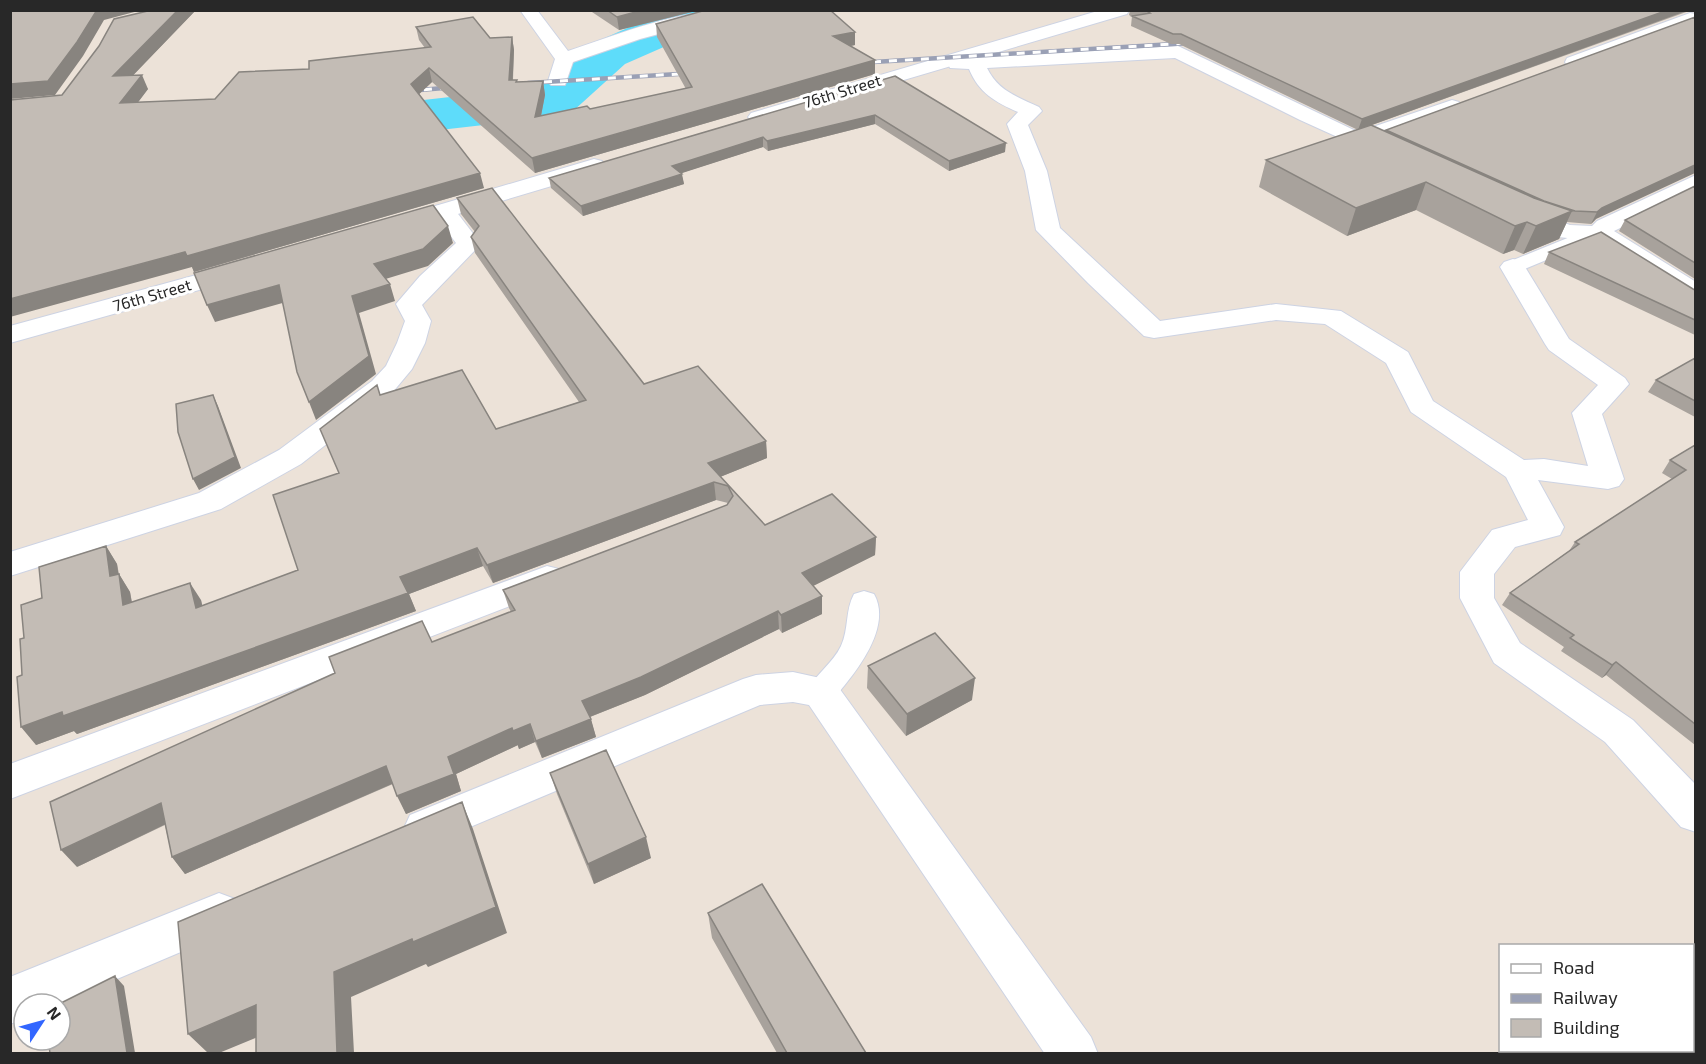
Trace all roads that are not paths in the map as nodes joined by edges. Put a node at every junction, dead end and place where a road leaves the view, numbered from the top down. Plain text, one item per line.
1 (528, 10) edge
2 (727, 10) edge
3 (1105, 12) edge
4 (1690, 18) edge
5 (564, 59) junction
6 (936, 63) junction
7 (976, 64) junction
8 (1555, 69) edge
9 (558, 81) dead end
10 (1468, 100) edge
11 (741, 122) edge
12 (1357, 139) junction
13 (616, 159) edge
14 (1400, 159) edge
15 (1695, 182) edge
16 (1666, 196) junction
17 (1498, 204) edge
18 (1695, 208) edge
19 (444, 211) junction
20 (378, 230) edge
21 (1597, 234) junction
22 (257, 266) edge
23 (1513, 267) joint
24 (1695, 294) edge
25 (10, 335) edge
26 (1518, 471) junction
27 (10, 564) edge
28 (582, 564) edge
29 (864, 602) dead end
30 (821, 692) junction
31 (10, 782) edge
32 (1695, 814) edge
33 (393, 842) edge
34 (251, 901) edge
35 (10, 1001) edge
36 (1074, 1053) edge

1 - 5 street
2 - 5 street
3 - 6 street, 76th Street
4 - 8 street
5 - 9 street
6 - 7 street
6 - 11 street, 76th Street
7 - 12 street
7 - 26 street
10 - 12 street
12 - 14 street
13 - 19 street
15 - 16 street
16 - 18 street
16 - 21 street
17 - 21 street
19 - 20 street
19 - 27 street
21 - 23 lane
21 - 24 street
22 - 25 street, 76th Street
23 - 26 street
26 - 32 street
28 - 31 street
29 - 30 lane
30 - 33 street
30 - 36 street
34 - 35 street

